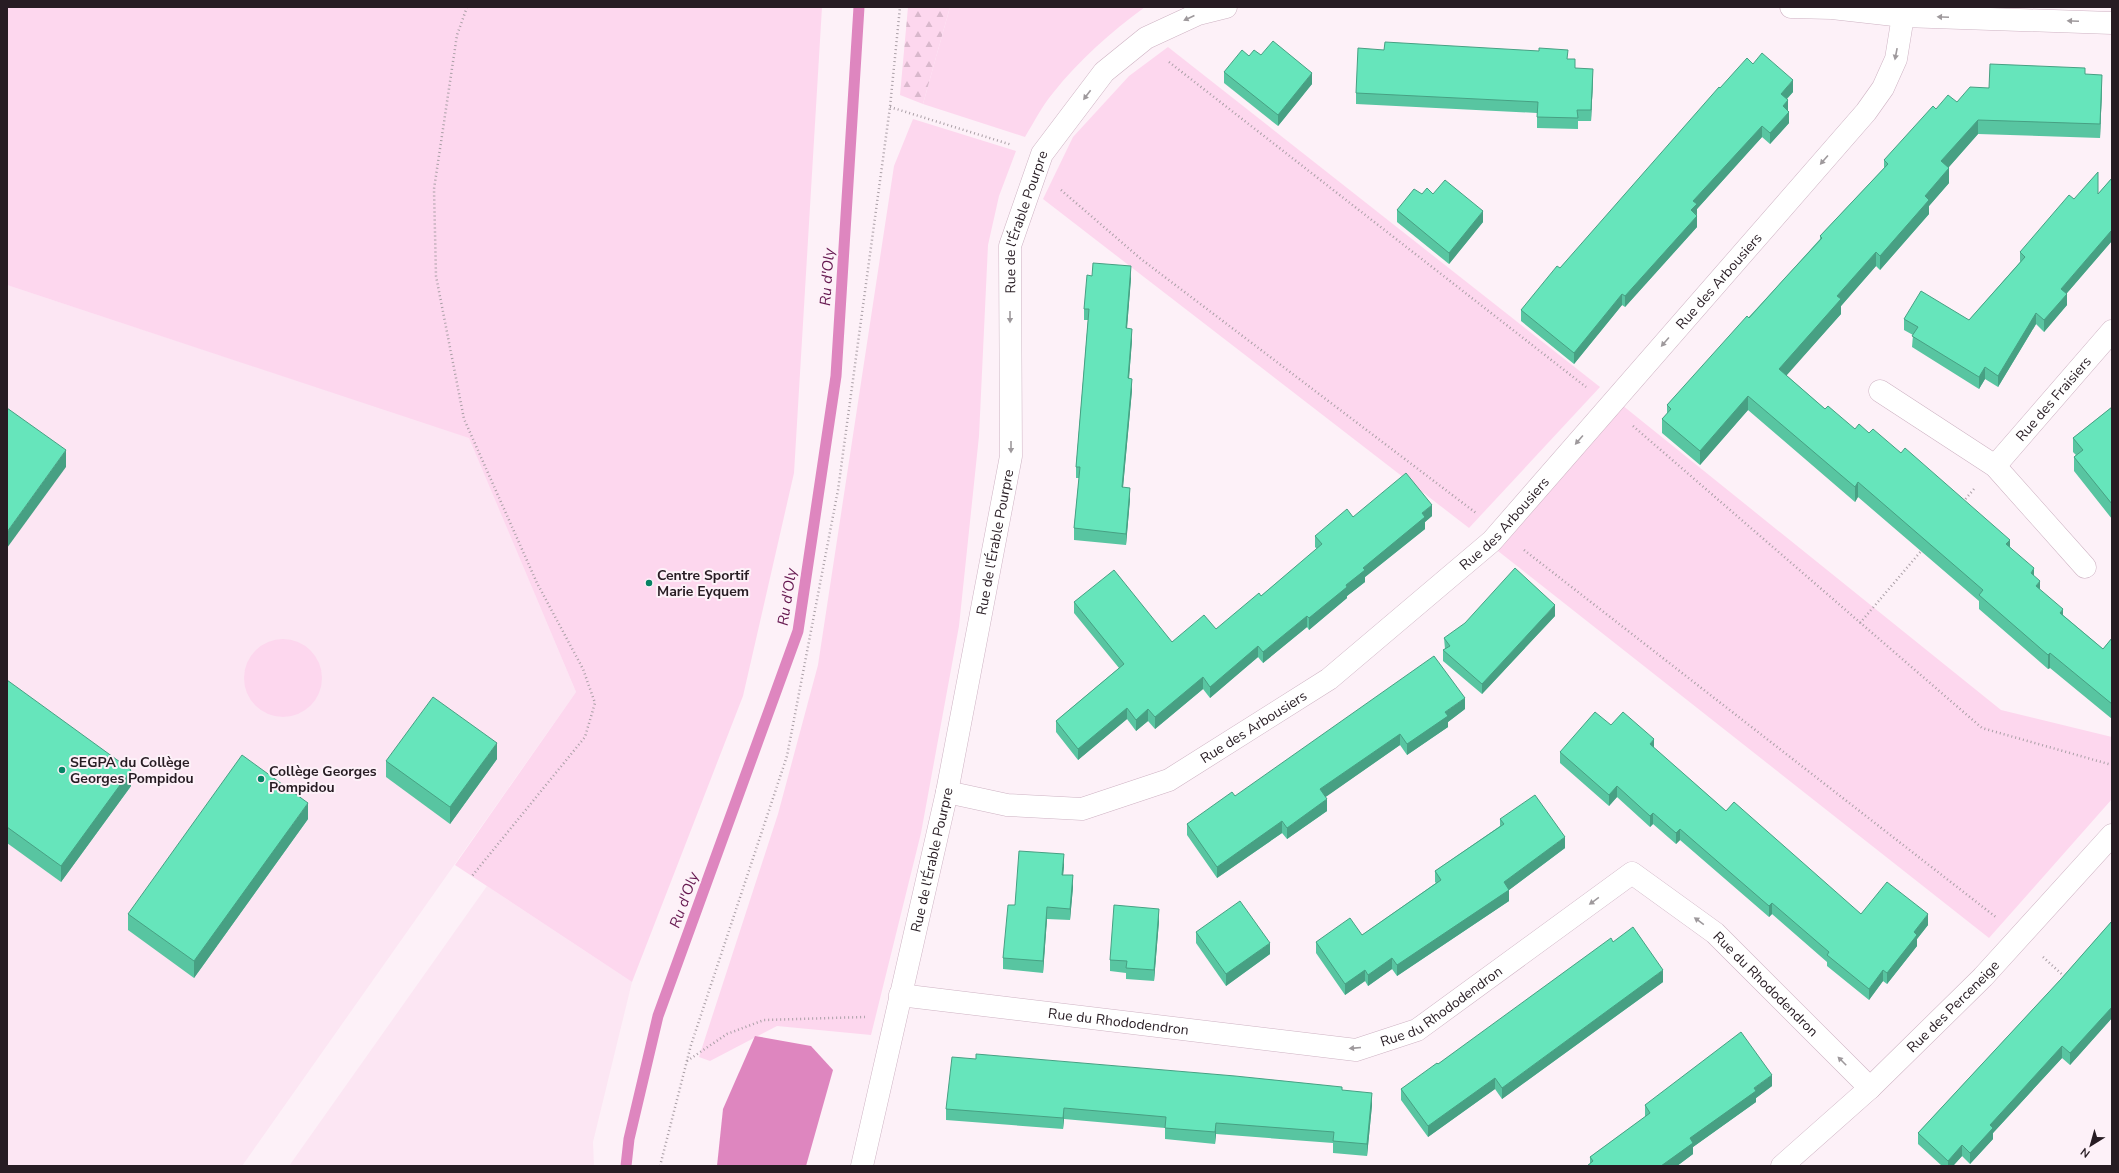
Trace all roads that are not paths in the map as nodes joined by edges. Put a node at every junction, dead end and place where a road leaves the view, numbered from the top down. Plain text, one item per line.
1 (1226, 7) edge
2 (1791, 7) edge
3 (1903, 16) junction
4 (2112, 22) edge
5 (2112, 331) edge
6 (1880, 391) dead end
7 (1994, 466) junction
8 (2085, 567) dead end
9 (947, 792) junction
10 (2112, 835) edge
11 (900, 995) junction
12 (1870, 1088) junction
13 (862, 1166) edge
14 (1782, 1166) edge

1 -> 9 street, Rue de l'Érable Pourpre
2 - 3 street
4 -> 3 street
3 -> 9 street, Rue des Arbousiers
5 - 7 street, Rue des Fraisiers
6 - 7 street
7 - 8 street
9 - 11 street, Rue de l'Érable Pourpre
10 - 12 street, Rue des Perceneige
12 -> 11 street, Rue du Rhododendron
11 - 13 street, Rue de l'Érable Pourpre
12 - 14 street, Rue des Perceneige

